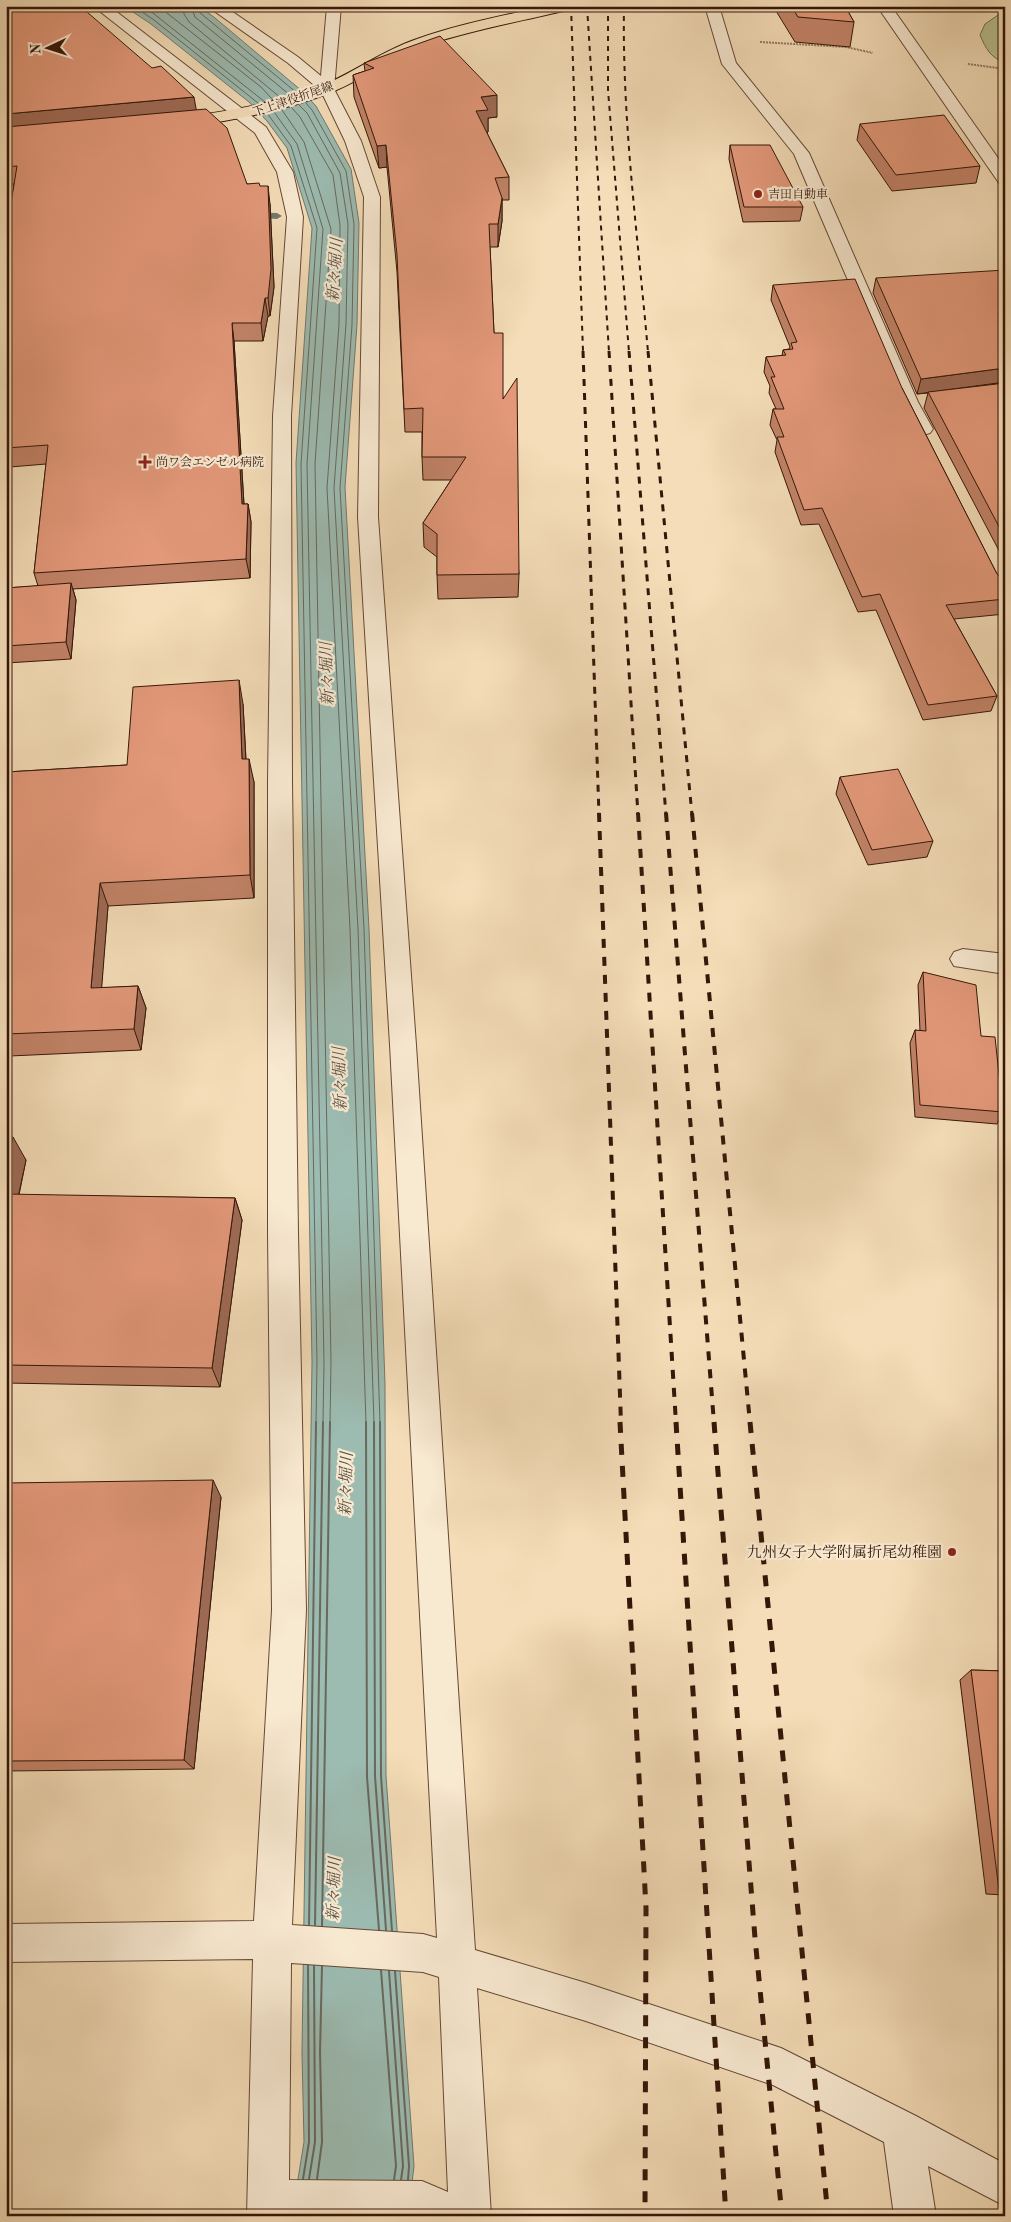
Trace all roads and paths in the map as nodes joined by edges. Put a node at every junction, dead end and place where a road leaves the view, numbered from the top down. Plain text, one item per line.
1 (100, 6) edge
2 (214, 6) edge
3 (334, 6) edge
4 (566, 6) edge
5 (712, 6) edge
6 (884, 6) edge
7 (722, 42) junction
8 (923, 62) junction
9 (1005, 69) edge
10 (327, 89) junction
11 (249, 114) junction
12 (161, 125) edge
13 (1005, 180) edge
14 (932, 447) edge
15 (964, 959) dead end
16 (1005, 964) edge
17 (6, 1943) edge
18 (285, 1943) junction
19 (440, 1958) junction
20 (902, 2130) junction
21 (1005, 2186) edge
22 (439, 2208) edge
23 (275, 2211) edge
24 (470, 2216) edge
25 (916, 2216) edge

1 - 11 street
2 - 10 street
3 - 10 street
4 - 10 main road, 下上津役折尾線
5 - 7 street
6 - 8 street
7 - 8 path
7 - 14 street
8 - 9 path
8 - 13 street
10 - 11 main road, 下上津役折尾線
10 - 19 street
11 - 12 main road, 下上津役折尾線
11 - 18 street
15 - 16 street
17 - 18 street
18 - 19 street
18 - 23 street
19 - 20 street
19 - 24 street
20 - 21 street
20 - 25 street
22 - 23 street

